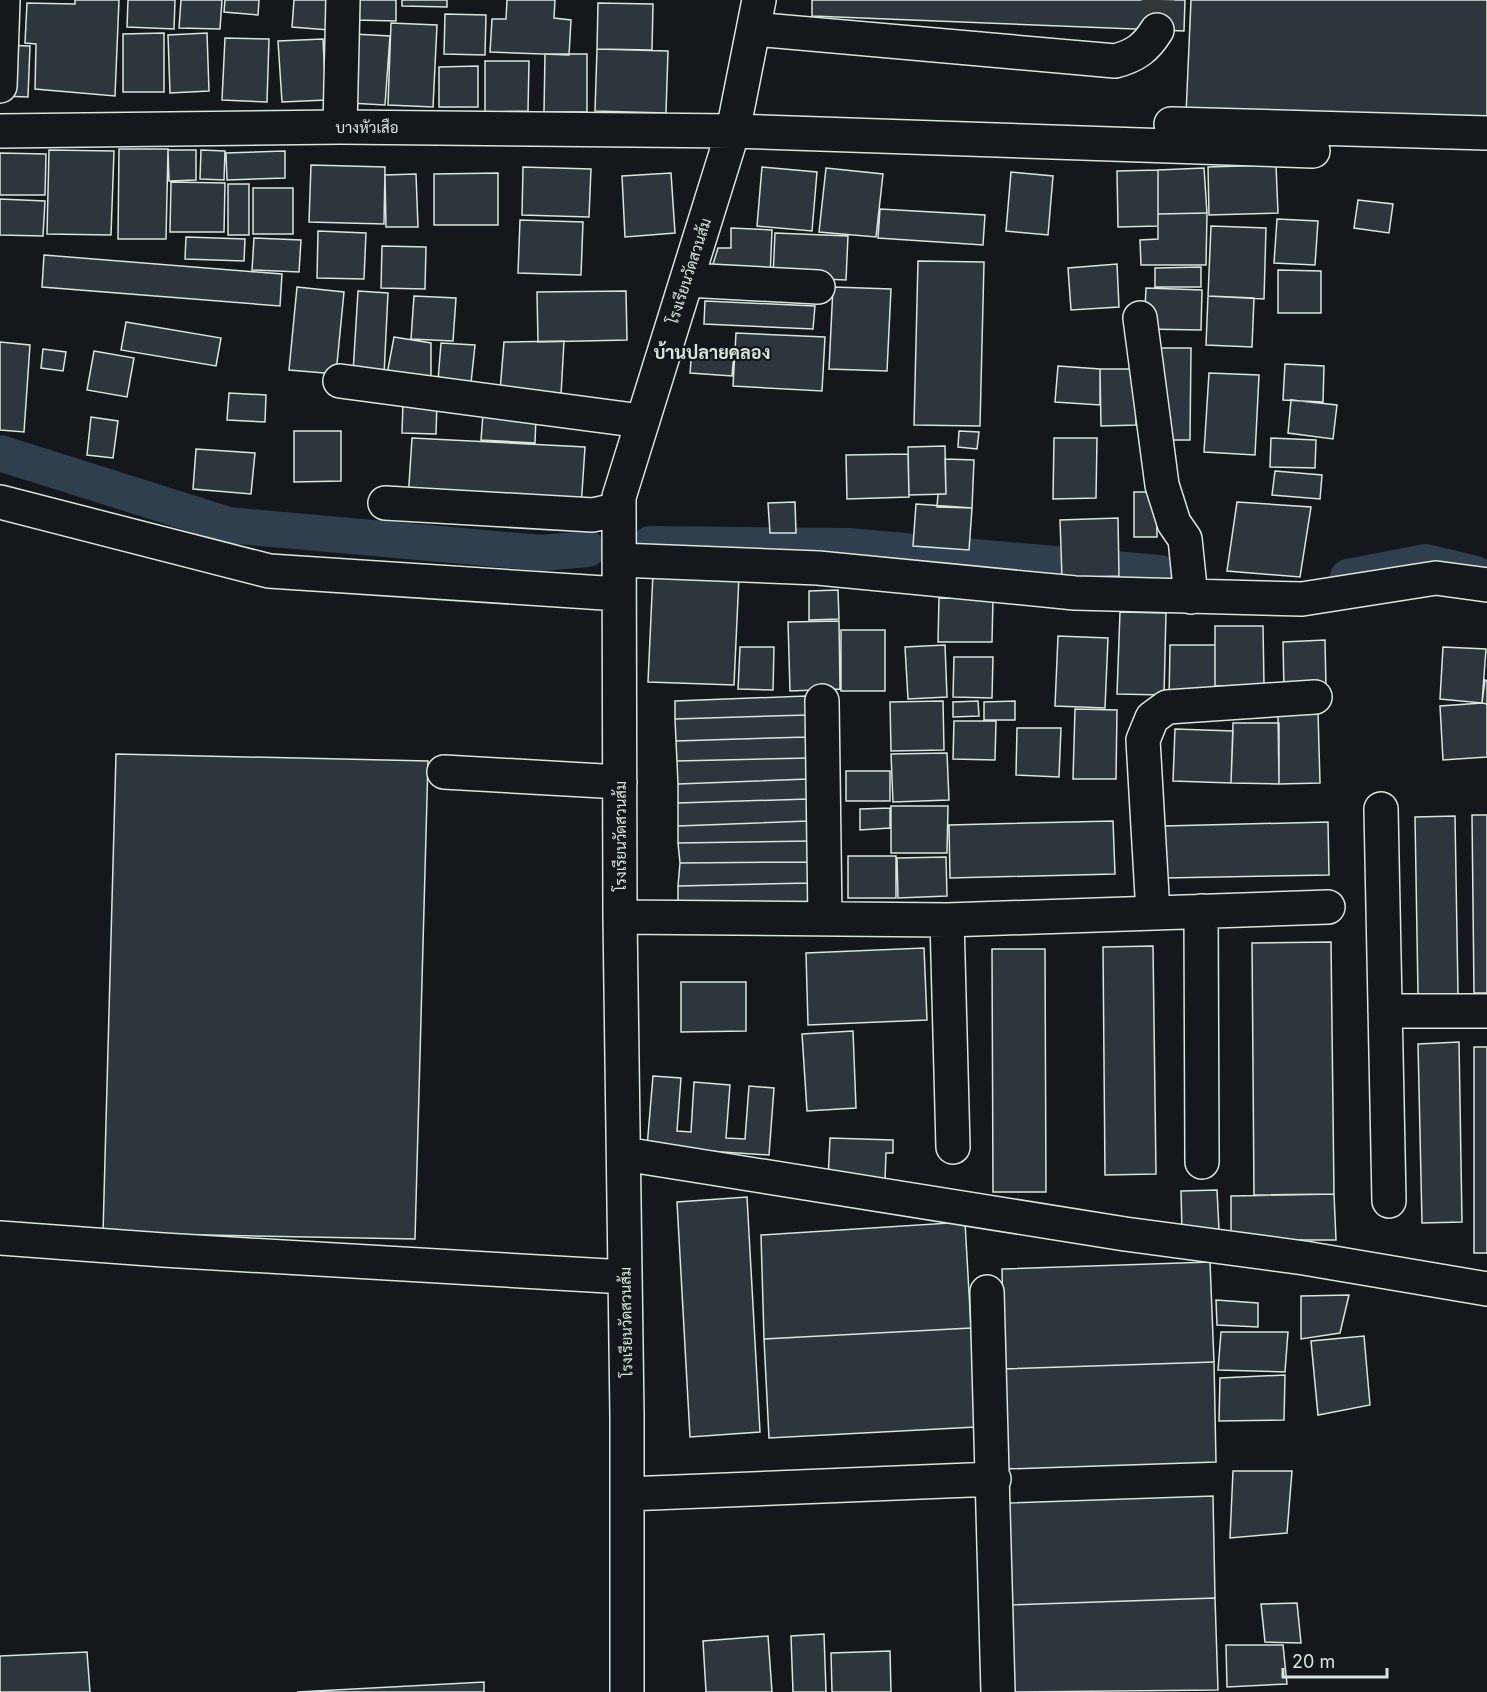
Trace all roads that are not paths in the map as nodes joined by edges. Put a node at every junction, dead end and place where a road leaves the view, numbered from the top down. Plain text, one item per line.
1 (3, 0) edge
2 (343, 0) edge
3 (757, 15) edge
4 (1157, 30) tunnel mouth
5 (0, 86) edge
6 (735, 121) junction
7 (340, 127) junction
8 (0, 131) edge
9 (1487, 133) edge
10 (1313, 151) dead end
11 (687, 280) junction
12 (818, 287) dead end
13 (1140, 318) dead end
14 (340, 381) dead end
15 (641, 421) junction
16 (0, 502) edge
17 (384, 502) dead end
18 (619, 509) junction
19 (619, 560) junction
20 (1487, 585) edge
21 (619, 594) junction
22 (1191, 597) junction
23 (1315, 697) dead end
24 (822, 701) dead end
25 (444, 772) dead end
26 (620, 782) junction
27 (1381, 809) dead end
28 (1328, 907) dead end
29 (1202, 911) junction
30 (1153, 913) junction
31 (620, 917) junction
32 (825, 918) junction
33 (947, 920) junction
34 (1385, 1011) junction
35 (1487, 1011) edge
36 (953, 1147) dead end
37 (624, 1154) junction
38 (1202, 1161) dead end
39 (1389, 1201) dead end
40 (0, 1238) edge
41 (625, 1277) junction
42 (1487, 1289) edge
43 (987, 1292) dead end
44 (994, 1479) junction
45 (627, 1494) junction
46 (627, 1692) edge
47 (998, 1692) edge

1 - 5 street
2 - 7 street
3 - 4 street
3 - 6 street, โรงเรียนวัดสวนส้ม
6 - 7 street, บางหัวเสือ
6 - 9 street
6 - 10 street
6 - 11 street, โรงเรียนวัดสวนส้ม
7 - 8 street, บางหัวเสือ
11 - 12 street
11 - 15 street, โรงเรียนวัดสวนส้ม
13 - 22 street
14 - 15 street
15 - 18 street, โรงเรียนวัดสวนส้ม
16 - 21 street
17 - 18 street
18 - 19 street, โรงเรียนวัดสวนส้ม
19 - 21 street, โรงเรียนวัดสวนส้ม
19 - 22 street
20 - 22 street
21 - 26 street, โรงเรียนวัดสวนส้ม
23 - 30 street
24 - 32 street
25 - 26 street
26 - 31 street, โรงเรียนวัดสวนส้ม
27 - 34 street
28 - 29 street
29 - 30 street
29 - 38 street
30 - 33 street
31 - 32 street
31 - 37 street, โรงเรียนวัดสวนส้ม
32 - 33 street
33 - 36 street
34 - 35 street
34 - 39 street
37 - 41 street, โรงเรียนวัดสวนส้ม
37 - 42 street
40 - 41 street
41 - 45 street, โรงเรียนวัดสวนส้ม
43 - 44 street
44 - 45 street
44 - 47 street
45 - 46 street, โรงเรียนวัดสวนส้ม

